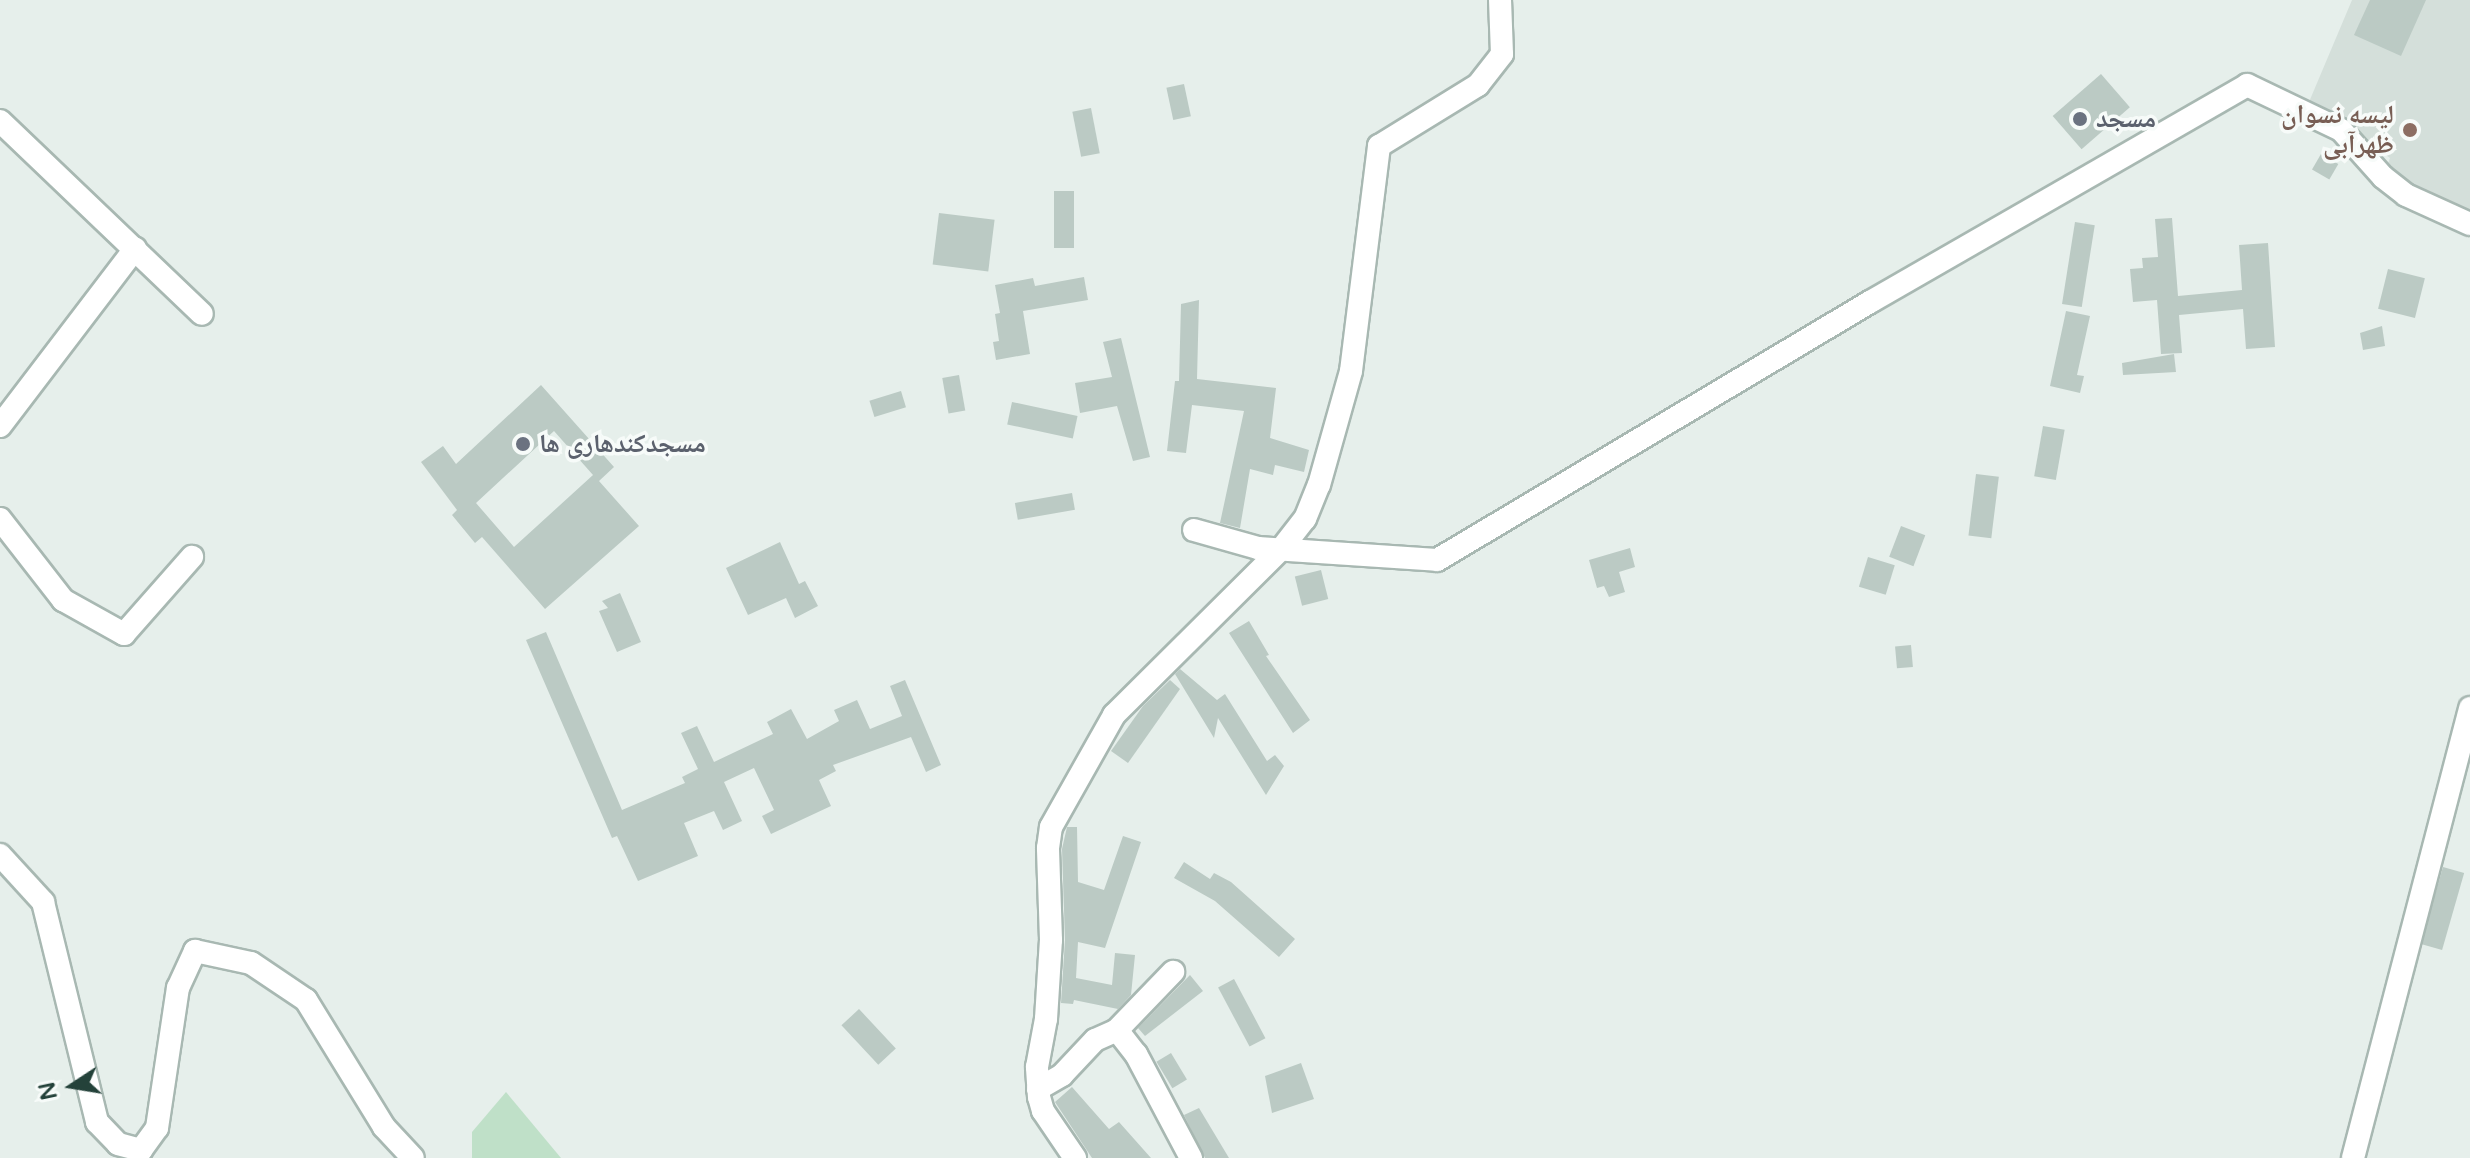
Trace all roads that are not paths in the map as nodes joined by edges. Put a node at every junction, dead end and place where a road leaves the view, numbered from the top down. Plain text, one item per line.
1 (1500, 0) edge
2 (0, 121) edge
3 (2470, 224) edge
4 (135, 249) junction
5 (202, 314) dead end
6 (0, 426) edge
7 (0, 519) edge
8 (1194, 530) dead end
9 (1282, 548) junction
10 (192, 557) dead end
11 (2470, 708) edge
12 (0, 855) edge
13 (1173, 972) dead end
14 (1117, 1030) junction
15 (1038, 1089) junction
16 (413, 1158) edge
17 (1075, 1158) edge
18 (1191, 1158) edge
19 (2353, 1158) edge

1 - 9 street
2 - 4 street
3 - 9 street
4 - 5 street
4 - 6 street
7 - 10 street
8 - 9 street
9 - 15 street
11 - 19 street
12 - 16 street
13 - 14 street
14 - 15 street
14 - 18 street
15 - 17 street

